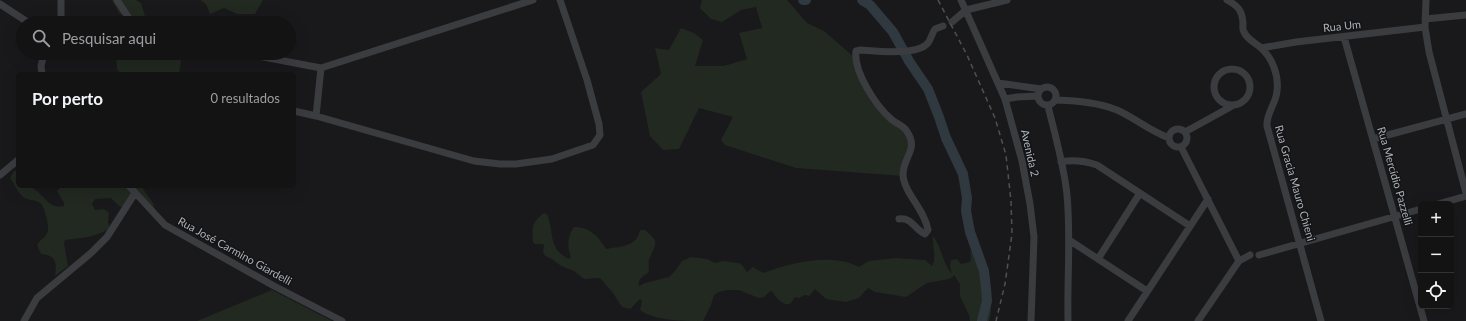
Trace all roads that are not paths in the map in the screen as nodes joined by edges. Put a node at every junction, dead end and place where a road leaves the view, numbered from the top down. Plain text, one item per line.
1 (61, 0) edge
2 (117, 0) edge
3 (533, 0) edge
4 (560, 0) edge
5 (961, 0) edge
6 (1006, 0) edge
7 (1227, 0) edge
8 (1426, 0) edge
9 (0, 4) edge
10 (966, 10) junction
11 (1466, 15) edge
12 (18, 16) edge
13 (62, 16) edge
14 (127, 16) edge
15 (1425, 19) junction
16 (952, 22) dead end
17 (944, 26) dead end
18 (1425, 27) junction
19 (1344, 37) junction
20 (1261, 48) junction
21 (42, 60) edge
22 (279, 60) edge
23 (321, 68) junction
24 (42, 72) edge
25 (998, 83) junction
26 (1042, 89) junction
27 (1038, 96) junction
28 (1005, 99) junction
29 (1056, 100) junction
30 (1234, 105) junction
31 (1048, 106) junction
32 (296, 111) edge
33 (1466, 114) edge
34 (316, 116) junction
35 (1446, 119) junction
36 (1185, 132) junction
37 (1169, 138) junction
38 (1373, 139) junction
39 (1181, 147) junction
40 (16, 162) edge
41 (1061, 162) junction
42 (0, 174) edge
43 (131, 188) edge
44 (135, 193) junction
45 (1140, 193) junction
46 (1466, 193) edge
47 (1466, 196) edge
48 (1208, 199) junction
49 (1448, 201) edge
50 (1418, 210) edge
51 (1395, 216) junction
52 (899, 219) dead end
53 (1190, 226) junction
54 (1069, 240) junction
55 (1300, 243) junction
56 (1250, 255) dead end
57 (1259, 255) dead end
58 (1098, 259) junction
59 (1239, 261) junction
60 (1147, 291) junction
61 (24, 321) edge
62 (342, 321) edge
63 (1031, 321) edge
64 (1068, 321) edge
65 (1128, 321) edge
66 (1198, 321) edge
67 (1321, 321) edge
68 (1424, 321) edge

1 - 13 street
2 - 14 street
3 - 23 street
4 - 34 street
5 - 10 street, Avenida 2
6 - 10 street
7 - 20 street, Rua Gracia Mauro Chieni
8 - 15 street
9 - 12 street
10 - 16 street
10 - 25 street, Avenida 2
11 - 15 street
15 - 18 street
17 - 52 street
18 - 19 street, Rua Um
18 - 35 street
19 - 20 street, Rua Um
19 - 38 street, Rua Mercídio Pazzelli
20 - 55 street, Rua Gracia Mauro Chieni
21 - 24 street
22 - 23 street
23 - 34 street
25 - 26 street
25 - 28 street, Avenida 2
26 - 27 street
26 - 29 street
27 - 28 street
27 - 31 street
28 - 63 street, Avenida 2
29 - 31 street
29 - 37 street
30 - 30 street
30 - 36 street
31 - 41 street
32 - 34 street
33 - 35 street
35 - 38 street
35 - 46 street
36 - 37 street
36 - 39 street
37 - 39 street
38 - 51 street, Rua Mercídio Pazzelli
39 - 48 street
40 - 42 street
41 - 45 street
41 - 54 street
43 - 44 street, Rua José Carmino Giardelli
44 - 61 street
44 - 62 street, Rua José Carmino Giardelli
45 - 53 street
45 - 58 street
47 - 49 street
48 - 53 street
48 - 59 street
50 - 51 street
51 - 55 street
51 - 68 street, Rua Mercídio Pazzelli
53 - 60 street
54 - 58 street
54 - 64 street
55 - 57 street
55 - 67 street, Rua Gracia Mauro Chieni
56 - 59 street
58 - 60 street
59 - 66 street
60 - 65 street

